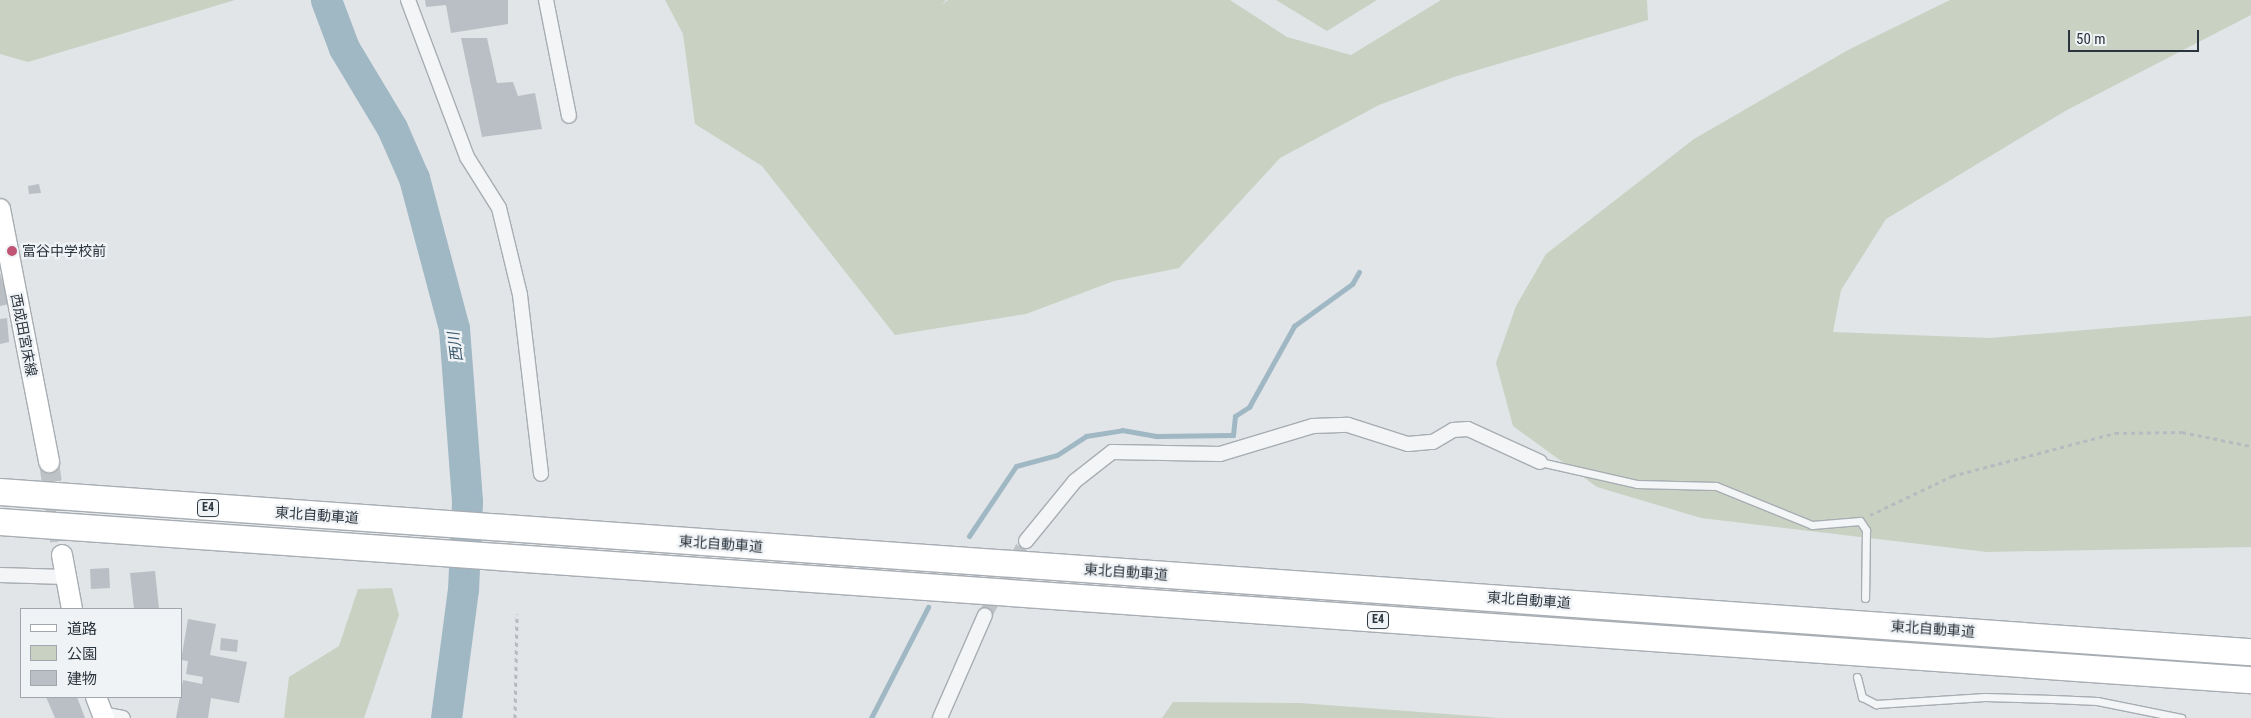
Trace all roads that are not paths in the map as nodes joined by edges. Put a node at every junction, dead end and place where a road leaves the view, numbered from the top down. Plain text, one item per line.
1 (408, 0) edge
2 (546, 0) edge
3 (569, 116) dead end
4 (0, 209) edge
5 (49, 462) tunnel mouth
6 (1540, 462) joint
7 (541, 474) dead end
8 (0, 492) edge
9 (0, 522) edge
10 (1026, 541) tunnel mouth
11 (62, 555) tunnel mouth
12 (0, 575) edge
13 (65, 577) junction
14 (1865, 598) dead end
15 (72, 608) edge
16 (986, 616) tunnel mouth
17 (2251, 652) edge
18 (1857, 677) dead end
19 (2251, 680) edge
20 (101, 710) edge
21 (123, 718) edge
22 (940, 718) edge
23 (2181, 718) edge

1 - 7 street
2 - 3 street
4 - 5 main road, 西成田宮床線
6 - 10 street
6 - 14 lane
8 - 17 highway, 東北自動車道 / E4
9 - 19 highway, E4
11 - 13 main road
12 - 13 street
13 - 15 main road
16 - 22 street
18 - 23 lane
20 - 21 street

